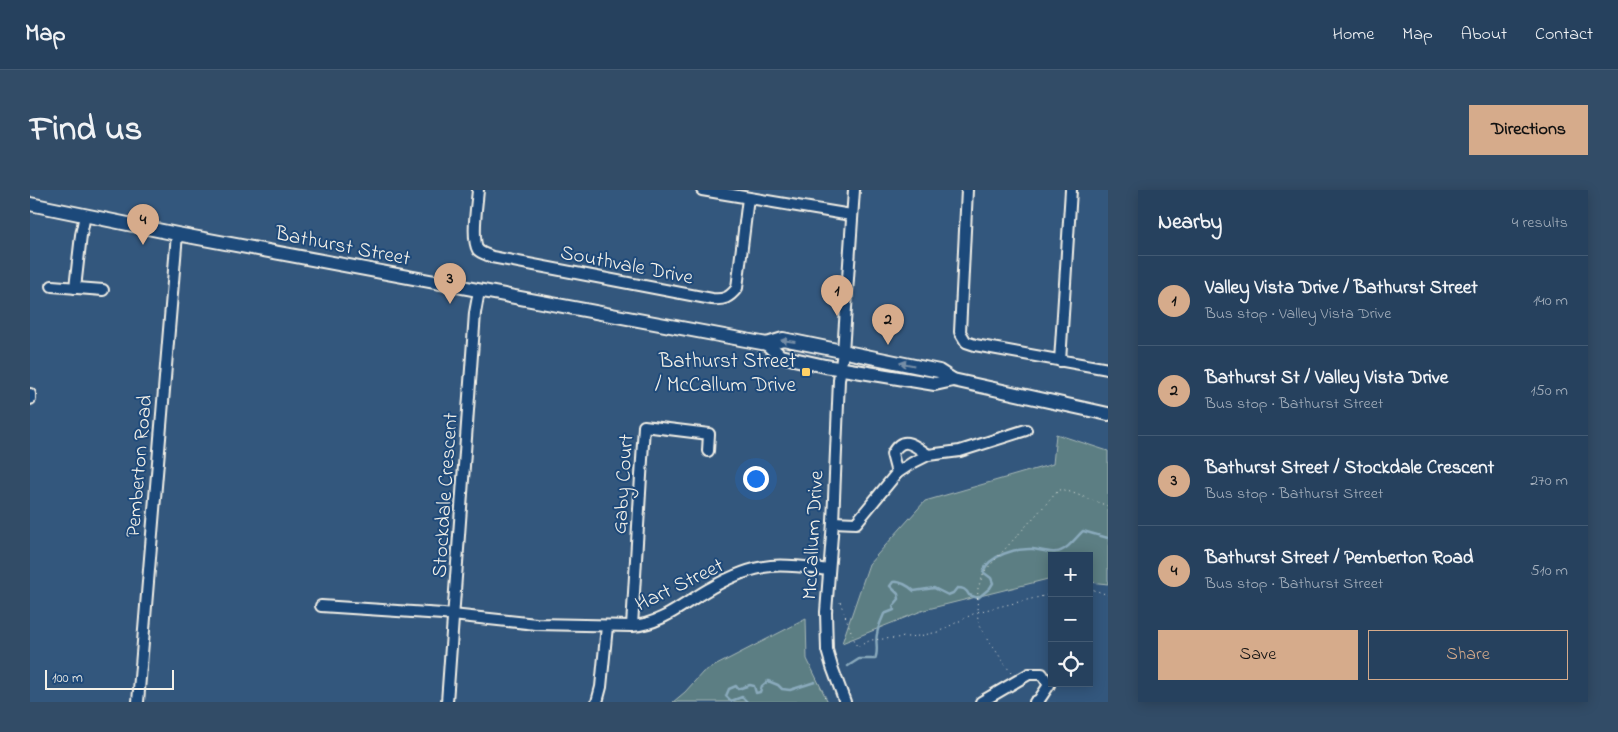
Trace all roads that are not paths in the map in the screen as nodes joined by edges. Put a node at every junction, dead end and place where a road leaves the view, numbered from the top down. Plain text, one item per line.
1 (478, 190) edge
2 (702, 190) edge
3 (854, 190) edge
4 (968, 190) edge
5 (1071, 190) edge
6 (748, 198) junction
7 (30, 204) edge
8 (85, 215) junction
9 (851, 215) junction
10 (177, 234) junction
11 (52, 286) dead end
12 (75, 288) junction
13 (103, 290) dead end
14 (479, 290) junction
15 (767, 344) junction
16 (843, 352) junction
17 (1060, 361) junction
18 (840, 368) junction
19 (1108, 369) edge
20 (952, 380) junction
21 (30, 394) edge
22 (30, 399) edge
23 (1108, 414) edge
24 (1026, 430) dead end
25 (708, 451) dead end
26 (928, 455) junction
27 (896, 473) junction
28 (833, 522) junction
29 (829, 570) junction
30 (321, 606) dead end
31 (454, 616) junction
32 (607, 626) junction
33 (632, 626) junction
34 (1038, 701) edge
35 (138, 702) edge
36 (447, 702) edge
37 (593, 702) edge
38 (845, 702) edge
39 (981, 702) edge

1 - 6 street, Southvale Drive
2 - 6 street
3 - 9 street, McCallum Drive
4 - 17 street
5 - 17 street
6 - 9 street
7 - 8 main road, Bathurst Street
8 - 10 main road, Bathurst Street
8 - 12 street
9 - 16 street, McCallum Drive
10 - 14 main road, Bathurst Street
10 - 35 street, Pemberton Road
11 - 12 street
12 - 13 street
14 - 15 main road, Bathurst Street
14 - 31 street, Stockdale Crescent
16 -> 15 main road, Bathurst Street
15 - 18 main road, Bathurst Street
16 - 18 street, McCallum Drive
20 -> 16 main road, Bathurst Street
17 - 19 street
18 - 20 main road, Bathurst Street
18 - 28 street, McCallum Drive
20 - 23 main road, Bathurst Street
21 - 22 street
24 - 26 street
25 - 33 street, Gaby Court
26 - 27 street
26 - 27 street
27 - 28 street
28 - 29 street, McCallum Drive
29 - 33 street, Hart Street
29 - 38 street, McCallum Drive
30 - 31 street, Hart Street
31 - 32 street, Hart Street
31 - 36 street, Stockdale Crescent
32 - 33 street, Hart Street
32 - 37 street
34 - 39 street

